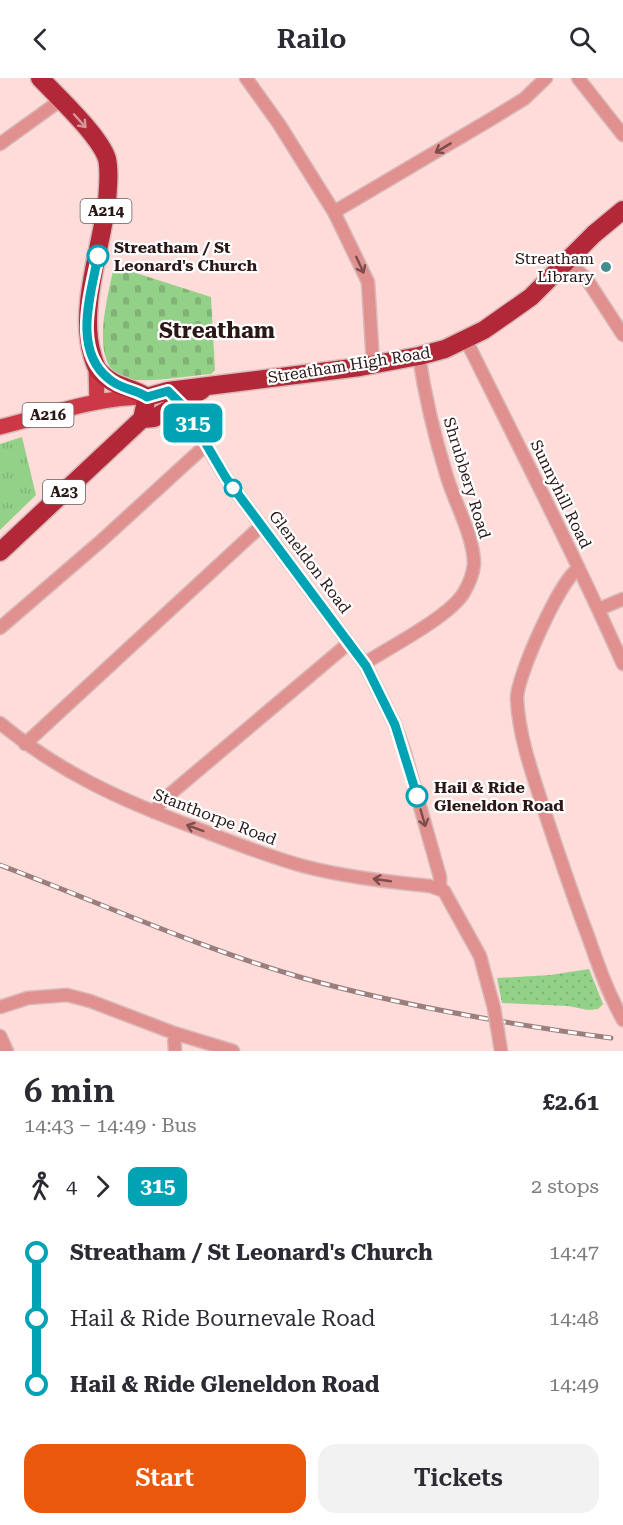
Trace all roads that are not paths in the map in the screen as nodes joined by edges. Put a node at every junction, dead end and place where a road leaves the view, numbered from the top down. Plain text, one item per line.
1 (40, 78) edge
2 (246, 78) edge
3 (546, 78) edge
4 (578, 78) edge
5 (61, 100) junction
6 (623, 135) edge
7 (0, 144) edge
8 (623, 210) edge
9 (334, 212) junction
10 (568, 262) junction
11 (623, 335) edge
12 (466, 340) junction
13 (418, 357) junction
14 (374, 364) junction
15 (96, 366) junction
16 (206, 387) junction
17 (147, 397) junction
18 (97, 402) junction
19 (181, 403) junction
20 (142, 419) junction
21 (0, 427) edge
22 (206, 445) junction
23 (261, 526) junction
24 (0, 552) edge
25 (578, 568) junction
26 (623, 599) edge
27 (599, 609) junction
28 (0, 628) edge
29 (349, 643) junction
30 (623, 664) edge
31 (366, 666) junction
32 (0, 723) edge
33 (25, 744) junction
34 (154, 812) junction
35 (440, 889) junction
36 (0, 1007) edge
37 (623, 1020) edge
38 (174, 1033) junction
39 (0, 1035) edge
40 (7, 1051) edge
41 (175, 1051) edge
42 (233, 1051) edge
43 (501, 1051) edge

1 - 5 highway, A214
2 - 9 street
3 -> 9 street
4 - 6 street
5 - 7 street
5 -> 15 highway, A214
8 - 10 highway, Streatham High Road / A23
9 -> 14 street
10 - 11 street
10 - 12 highway, Streatham High Road / A23
12 - 13 highway, Streatham High Road / A23
12 - 25 street, Sunnyhill Road
13 - 14 highway, Streatham High Road / A23
13 - 31 street, Shrubbery Road
14 - 16 highway, Streatham High Road / A23
15 - 17 highway
15 - 18 main road, A216
16 - 17 highway, Streatham High Road / A23
16 - 19 highway, Streatham High Road / A23
17 - 18 main road, A216
17 - 20 highway
18 - 21 main road, A216
19 - 20 highway, Streatham High Road / A23
19 - 22 street, Gleneldon Road
20 - 24 highway, Streatham High Road / A23
22 - 23 street, Gleneldon Road
22 - 28 street
23 - 29 street, Gleneldon Road
23 - 33 street
25 - 27 street, Sunnyhill Road
25 - 37 street
26 - 27 street
27 - 30 street, Sunnyhill Road
29 - 31 street, Gleneldon Road
29 - 34 street
31 -> 35 street, Gleneldon Road
32 - 33 street, Stanthorpe Road
33 - 34 street, Stanthorpe Road
35 -> 34 street, Stanthorpe Road
35 - 43 street, Gleneldon Road, bridge
36 - 38 street
38 - 41 street
38 - 42 street
39 - 40 street

